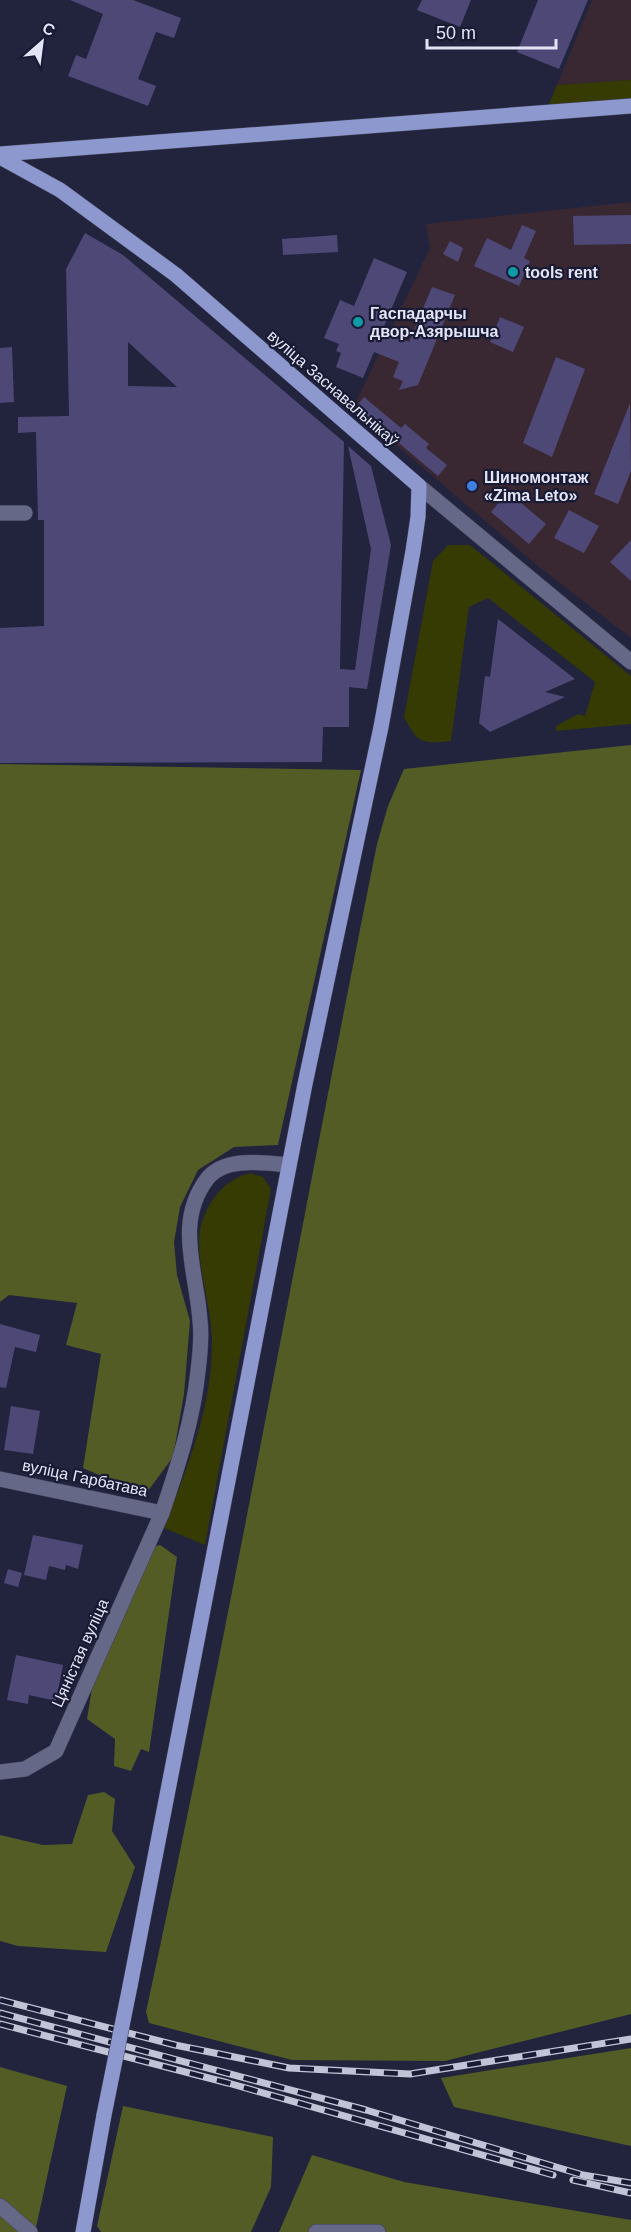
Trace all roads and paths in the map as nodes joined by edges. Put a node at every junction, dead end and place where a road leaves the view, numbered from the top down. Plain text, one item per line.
1 (631, 106) edge
2 (0, 155) edge
3 (419, 486) junction
4 (0, 513) edge
5 (25, 513) dead end
6 (631, 662) edge
7 (290, 1165) junction
8 (0, 1479) edge
9 (162, 1513) junction
10 (0, 1772) edge
11 (0, 2206) edge
12 (30, 2232) edge
13 (83, 2232) edge
14 (316, 2232) edge
15 (378, 2232) edge

1 - 2 main road
2 - 3 main road, вуліца Заснавальнікаў
3 - 6 street, вуліца Заснавальнікаў
3 - 7 main road
4 - 5 street
7 - 9 street, Цяністая вуліца
7 - 13 main road, bridge
8 - 9 street, вуліца Гарбатава
9 - 10 street, Цяністая вуліца
11 - 12 street
14 - 15 street

